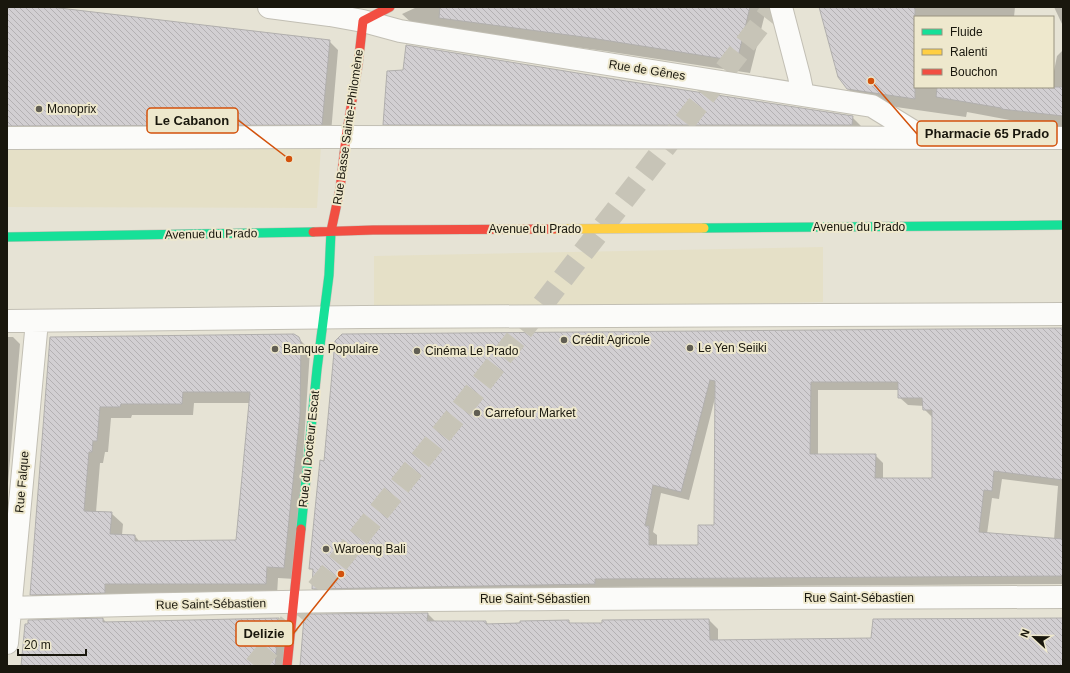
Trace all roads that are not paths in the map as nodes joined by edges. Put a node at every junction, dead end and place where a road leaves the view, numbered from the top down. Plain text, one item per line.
1 (269, 7) edge
2 (390, 7) edge
3 (781, 7) edge
4 (363, 14) edge
5 (803, 95) junction
6 (346, 137) junction
7 (7, 138) edge
8 (924, 138) junction
9 (1063, 138) edge
10 (1063, 225) edge
11 (332, 232) junction
12 (7, 237) edge
13 (1063, 314) edge
14 (323, 317) junction
15 (7, 321) edge
16 (37, 321) junction
17 (1063, 597) edge
18 (294, 602) junction
19 (8, 608) edge
20 (7, 643) edge
21 (287, 666) edge

1 - 4 street, Rue de Gênes
2 - 4 main road
3 - 5 street
4 - 5 street, Rue de Gênes
4 - 6 main road, Rue Basse Sainte-Philomène
5 - 8 street, Rue de Gênes
6 - 7 street
6 - 8 street
6 - 11 main road, Rue Basse Sainte-Philomène
8 - 9 street
10 - 11 main road, Avenue du Prado
11 - 12 main road, Avenue du Prado
11 - 14 main road, Rue du Docteur Escat
13 - 14 street
14 - 16 street
14 - 18 main road, Rue du Docteur Escat
15 - 16 street
16 - 19 street, Rue Falque
17 - 18 street, Rue Saint-Sébastien
18 - 19 street, Rue Saint-Sébastien
18 - 21 main road, Rue du Docteur Escat
19 - 20 street, Rue Falque

